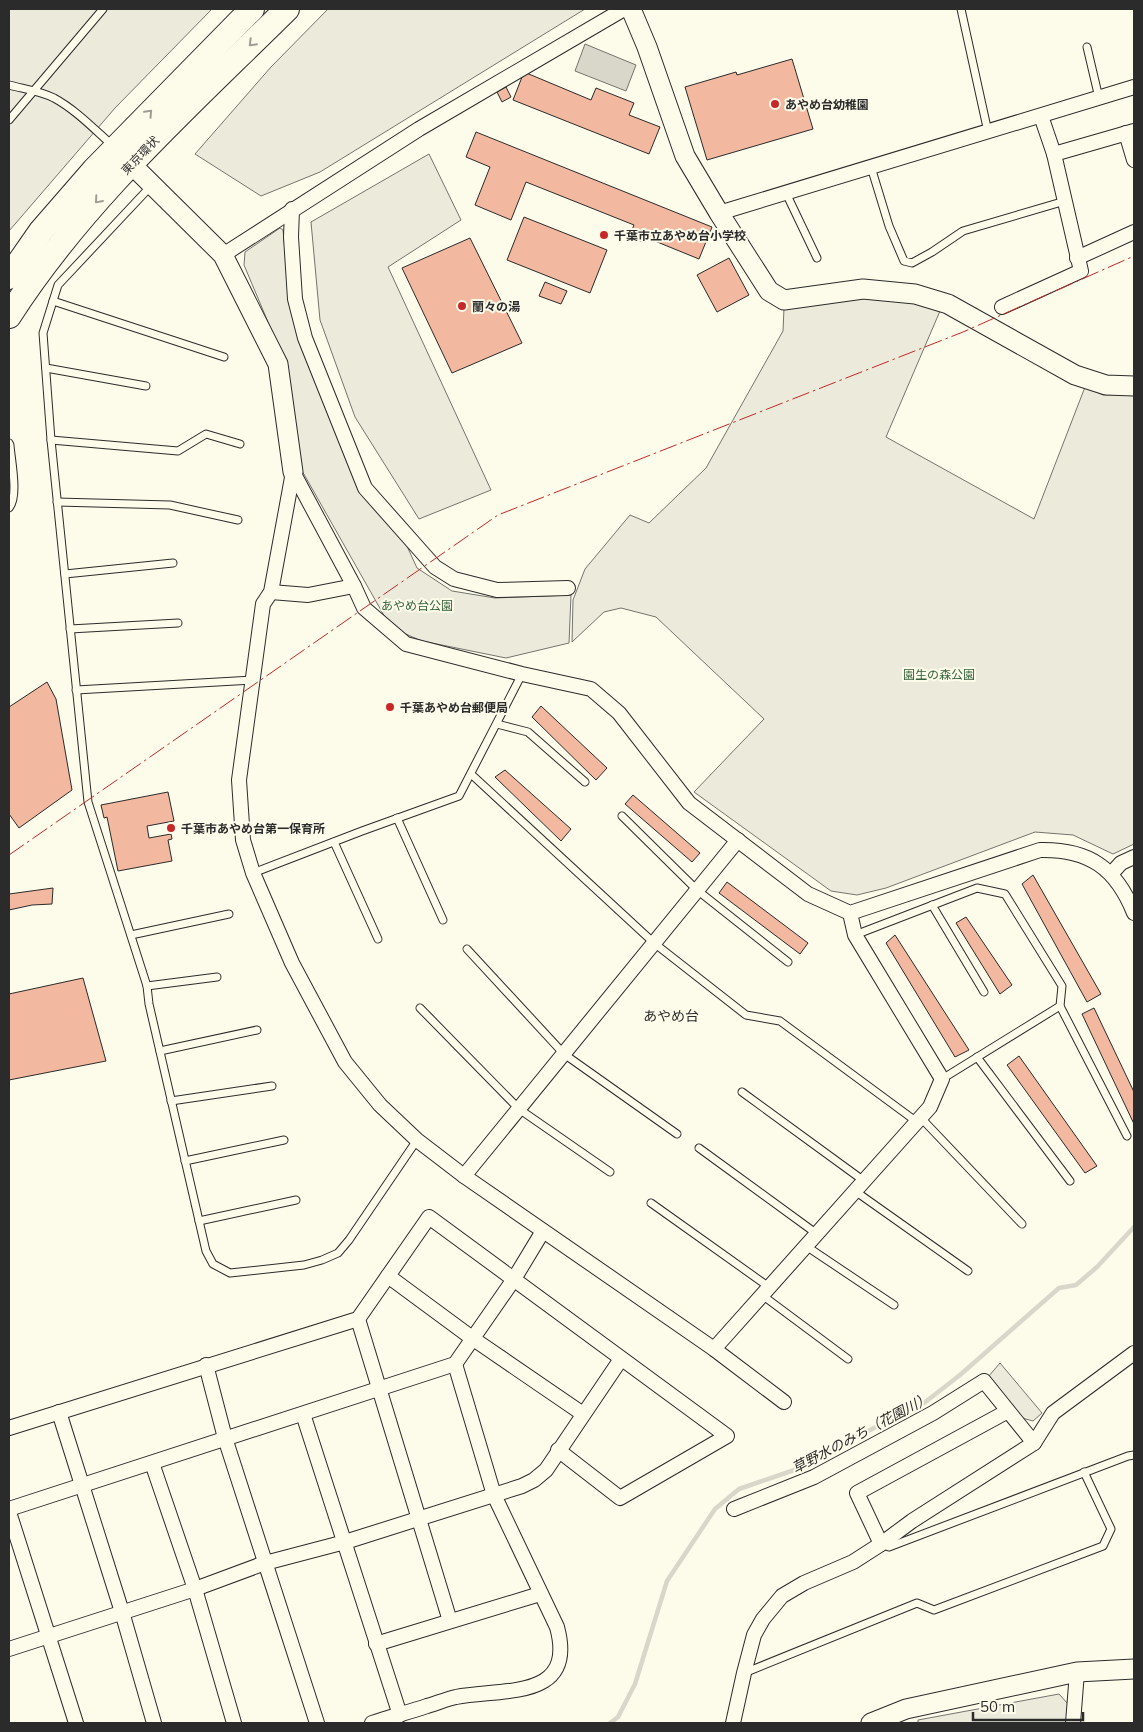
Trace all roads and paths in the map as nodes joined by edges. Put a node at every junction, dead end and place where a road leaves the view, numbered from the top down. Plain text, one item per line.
1 (103, 9) edge
2 (252, 9) edge
3 (287, 9) edge
4 (624, 9) edge
5 (631, 9) edge
6 (961, 9) edge
7 (1087, 46) dead end
8 (9, 86) edge
9 (1134, 87) edge
10 (34, 91) junction
11 (1099, 98) junction
12 (1040, 116) junction
13 (9, 120) edge
14 (988, 132) junction
15 (1130, 132) edge
16 (1054, 154) junction
17 (123, 156) junction
18 (1134, 160) edge
19 (871, 167) junction
20 (152, 184) junction
21 (786, 193) junction
22 (1066, 201) junction
23 (292, 209) junction
24 (719, 213) junction
25 (1134, 232) edge
26 (224, 254) junction
27 (817, 258) dead end
28 (1077, 258) junction
29 (9, 277) edge
30 (53, 301) junction
31 (1002, 307) dead end
32 (9, 316) edge
33 (224, 357) dead end
34 (46, 368) junction
35 (146, 386) dead end
36 (1134, 386) edge
37 (51, 440) junction
38 (9, 443) edge
39 (240, 444) dead end
40 (292, 472) junction
41 (58, 502) junction
42 (9, 508) edge
43 (238, 520) dead end
44 (174, 563) dead end
45 (65, 574) junction
46 (354, 586) junction
47 (568, 588) dead end
48 (271, 592) junction
49 (178, 623) dead end
50 (70, 629) junction
51 (522, 674) junction
52 (253, 680) junction
53 (76, 690) junction
54 (497, 724) junction
55 (471, 774) junction
56 (585, 782) dead end
57 (622, 816) dead end
58 (397, 818) junction
59 (738, 840) junction
60 (334, 842) junction
61 (1134, 857) edge
62 (254, 872) junction
63 (1111, 874) junction
64 (697, 890) junction
65 (932, 905) junction
66 (850, 913) junction
67 (1134, 913) edge
68 (229, 914) dead end
69 (443, 920) dead end
70 (131, 935) junction
71 (855, 935) junction
72 (378, 939) dead end
73 (654, 943) junction
74 (467, 949) dead end
75 (788, 962) dead end
76 (217, 977) dead end
77 (148, 986) junction
78 (984, 992) dead end
79 (1060, 1006) junction
80 (420, 1008) dead end
81 (257, 1030) dead end
82 (160, 1051) junction
83 (564, 1054) junction
84 (978, 1057) junction
85 (942, 1079) junction
86 (272, 1086) dead end
87 (742, 1092) dead end
88 (172, 1101) junction
89 (519, 1109) junction
90 (919, 1120) junction
91 (677, 1134) dead end
92 (1127, 1136) dead end
93 (284, 1140) dead end
94 (417, 1140) junction
95 (699, 1148) dead end
96 (185, 1161) junction
97 (610, 1172) dead end
98 (464, 1176) junction
99 (1070, 1181) dead end
100 (860, 1186) junction
101 (296, 1200) dead end
102 (651, 1203) dead end
103 (199, 1221) junction
104 (1022, 1224) dead end
105 (543, 1231) junction
106 (817, 1234) junction
107 (806, 1246) junction
108 (968, 1271) dead end
109 (388, 1276) junction
110 (514, 1279) junction
111 (765, 1291) junction
112 (894, 1305) dead end
113 (358, 1319) junction
114 (472, 1338) junction
115 (714, 1349) junction
116 (1134, 1353) edge
117 (621, 1359) junction
118 (848, 1359) dead end
119 (455, 1364) junction
120 (206, 1366) junction
121 (379, 1388) junction
122 (784, 1402) dead end
123 (59, 1412) junction
124 (1008, 1412) junction
125 (303, 1414) junction
126 (583, 1414) junction
127 (9, 1428) edge
128 (225, 1438) junction
129 (1034, 1443) junction
130 (558, 1450) junction
131 (1134, 1455) edge
132 (152, 1463) junction
133 (1084, 1472) junction
134 (81, 1486) junction
135 (494, 1494) junction
136 (734, 1509) dead end
137 (9, 1510) edge
138 (419, 1518) junction
139 (345, 1542) junction
140 (881, 1544) junction
141 (265, 1563) junction
142 (195, 1589) junction
143 (540, 1594) junction
144 (122, 1612) junction
145 (450, 1621) junction
146 (48, 1636) junction
147 (376, 1644) junction
148 (9, 1649) edge
149 (1134, 1669) edge
150 (1078, 1672) junction
151 (744, 1673) junction
152 (400, 1715) junction
153 (76, 1723) edge
154 (154, 1723) edge
155 (234, 1723) edge
156 (317, 1723) edge
157 (372, 1723) edge
158 (733, 1723) edge
159 (871, 1723) edge
160 (1073, 1723) edge

1 - 10 lane
17 -> 2 highway, 東京環状
3 -> 17 highway, 東京環状
4 - 23 street
5 - 24 street
6 - 14 lane
7 - 11 lane
8 - 10 lane
9 - 11 street
10 - 13 lane
10 - 17 lane
11 - 12 street
12 - 14 street
12 - 16 street
14 - 19 street
15 - 16 street
15 - 18 street
16 - 22 street
17 - 20 street
17 - 29 highway, 東京環状
17 -> 32 highway, 東京環状
19 - 21 street
19 - 22 lane
20 - 26 street
20 - 30 lane
21 - 24 street
21 - 27 lane
22 - 28 street
23 - 26 street
23 - 47 street
24 - 36 street
25 - 28 street
26 - 40 street
28 - 31 street
30 - 33 lane
30 - 34 lane
34 - 35 lane
34 - 37 lane
37 - 39 lane
37 - 41 lane
38 - 42 lane
40 - 46 street
40 - 48 street
41 - 43 lane
41 - 45 lane
44 - 45 lane
45 - 50 lane
46 - 48 street
46 - 51 street
48 - 52 street
49 - 50 lane
50 - 53 lane
51 - 54 lane
51 - 59 street
52 - 53 lane
52 - 62 street
53 - 70 lane
54 - 55 lane
54 - 56 lane
55 - 58 lane
55 - 73 lane
57 - 64 lane
58 - 60 lane
58 - 69 lane
59 - 64 street
59 - 66 street
60 - 62 lane
60 - 72 lane
61 - 63 street
62 - 94 street
63 - 66 street
63 - 67 street
64 - 73 street
64 - 75 lane
65 - 71 lane
65 - 78 lane
65 - 79 lane
66 - 71 street
68 - 70 lane
70 - 77 lane
71 - 85 street
73 - 83 street
73 - 90 lane
74 - 83 lane
76 - 77 lane
77 - 82 lane
79 - 84 lane
79 - 92 lane
80 - 89 lane
81 - 82 lane
82 - 88 lane
83 - 89 street
83 - 91 lane
84 - 85 lane
84 - 99 lane
85 - 90 street
86 - 88 lane
87 - 100 lane
88 - 96 lane
89 - 97 lane
89 - 98 street
90 - 100 street
90 - 104 lane
93 - 96 lane
94 - 98 street
94 - 103 lane
95 - 106 lane
96 - 103 lane
98 - 105 street
100 - 106 street
100 - 108 lane
101 - 103 lane
102 - 111 lane
105 - 110 street
105 - 115 street
106 - 107 street
107 - 111 street
107 - 112 lane
109 - 110 street
109 - 113 street
109 - 114 street
110 - 114 street
110 - 117 street
111 - 115 street
111 - 118 lane
113 - 120 street
113 - 121 street
114 - 119 street
114 - 126 street
115 - 122 street
116 - 129 street
117 - 126 street
117 - 130 street
119 - 121 street
119 - 135 street
120 - 123 street
120 - 128 street
121 - 125 street
121 - 138 street
123 - 127 street
123 - 134 street
124 - 129 street
124 - 136 street
124 - 140 street
125 - 128 street
125 - 139 street
126 - 130 street
128 - 132 street
128 - 141 street
129 - 140 street
130 - 135 street
131 - 133 lane
132 - 134 street
132 - 142 street
133 - 140 lane
133 - 151 lane
134 - 137 street
134 - 144 street
135 - 138 street
135 - 143 street
137 - 146 street
138 - 139 street
138 - 145 street
139 - 141 street
139 - 147 street
140 - 151 street
141 - 142 street
141 - 156 street
142 - 144 street
142 - 155 street
143 - 145 street
143 - 152 street
144 - 146 street
144 - 154 street
145 - 147 street
146 - 148 street
146 - 153 street
147 - 152 street
149 - 150 street
150 - 159 street
150 - 160 street
151 - 158 street
152 - 157 street

